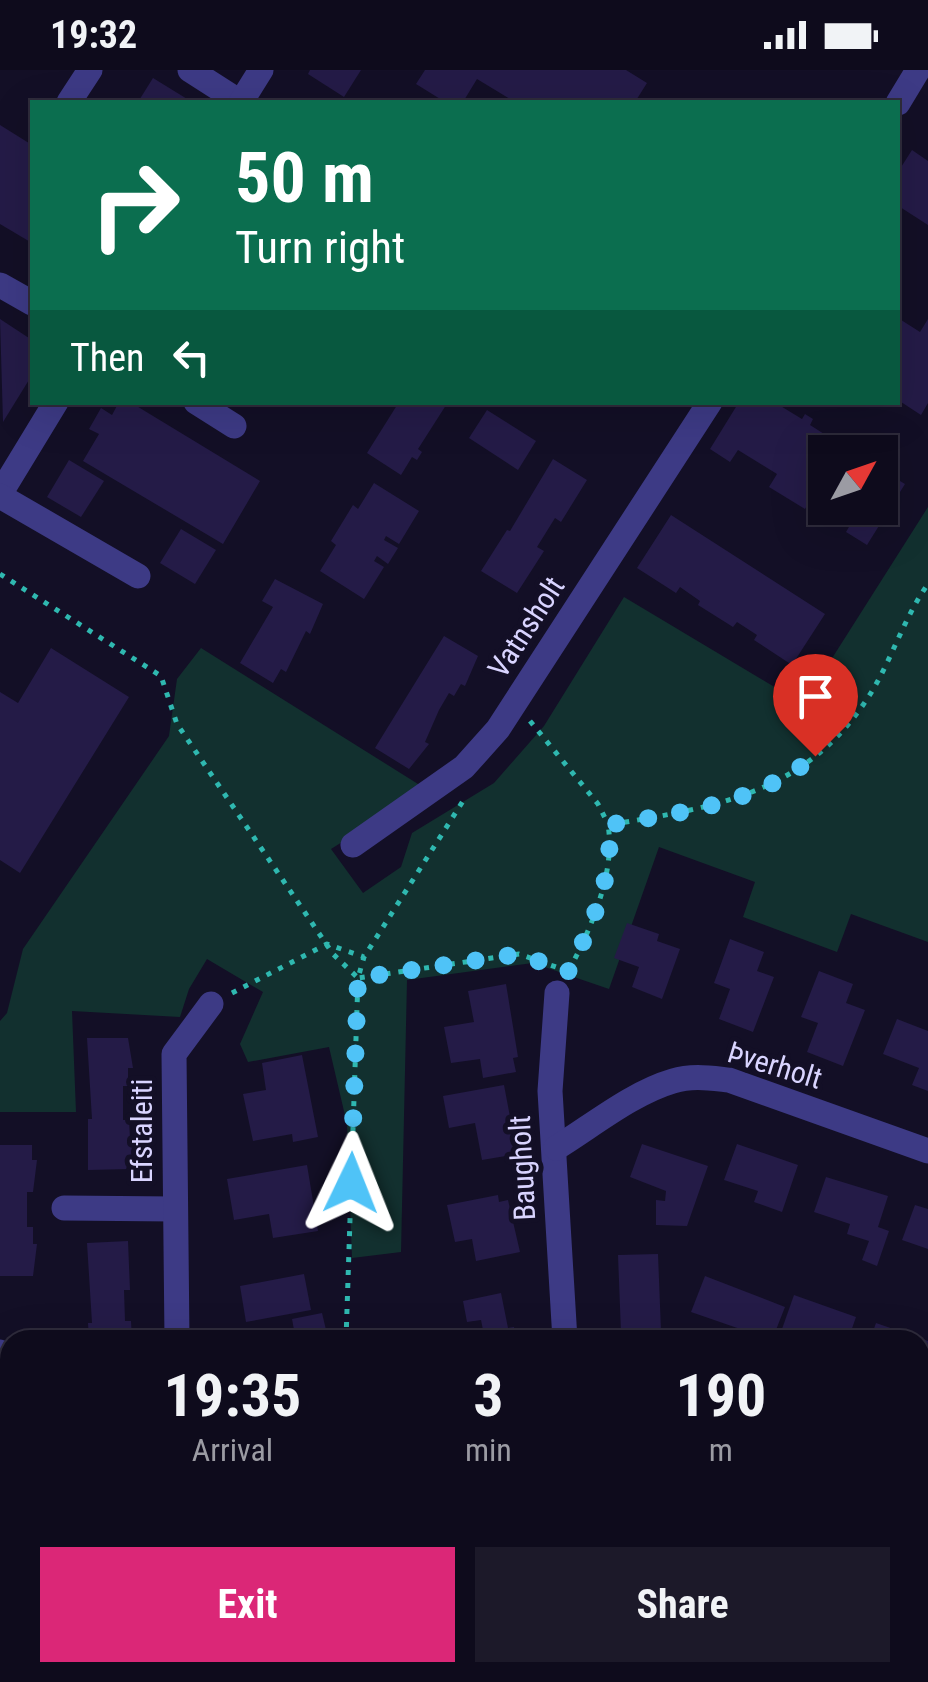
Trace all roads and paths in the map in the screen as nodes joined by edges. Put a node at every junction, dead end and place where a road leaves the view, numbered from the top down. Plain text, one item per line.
1 (90, 70) edge
2 (190, 70) edge
3 (260, 70) edge
4 (918, 70) edge
5 (71, 100) edge
6 (237, 100) edge
7 (241, 100) edge
8 (900, 100) edge
9 (0, 285) edge
10 (30, 302) edge
11 (54, 405) edge
12 (201, 405) edge
13 (708, 405) edge
14 (234, 426) dead end
15 (2, 486) edge
16 (0, 574) edge
17 (138, 576) dead end
18 (928, 584) edge
19 (515, 704) junction
20 (464, 767) junction
21 (608, 825) junction
22 (353, 845) dead end
23 (327, 944) junction
24 (364, 957) junction
25 (358, 978) junction
26 (557, 993) dead end
27 (212, 1004) joint
28 (556, 1148) junction
29 (928, 1151) edge
30 (64, 1208) dead end
31 (174, 1209) junction
32 (177, 1330) edge
33 (346, 1330) edge
34 (565, 1330) edge

1 - 5 street
2 - 6 street
3 - 7 street
4 - 8 street
9 - 10 street
11 - 15 street
12 - 14 street
13 - 19 street, Vatnsholt
15 - 17 street
16 - 23 path
18 - 21 path
19 - 20 street, Vatnsholt
19 - 21 path
20 - 22 street, Vatnsholt
20 - 24 path
21 - 25 path
23 - 24 path
23 - 25 path
23 - 27 path
24 - 25 path
25 - 33 path
26 - 28 street, Baugholt
27 - 31 street, Efstaleiti
28 - 29 street, Þverholt
28 - 34 street, Baugholt
30 - 31 street, Efstaleiti
31 - 32 street, Efstaleiti

